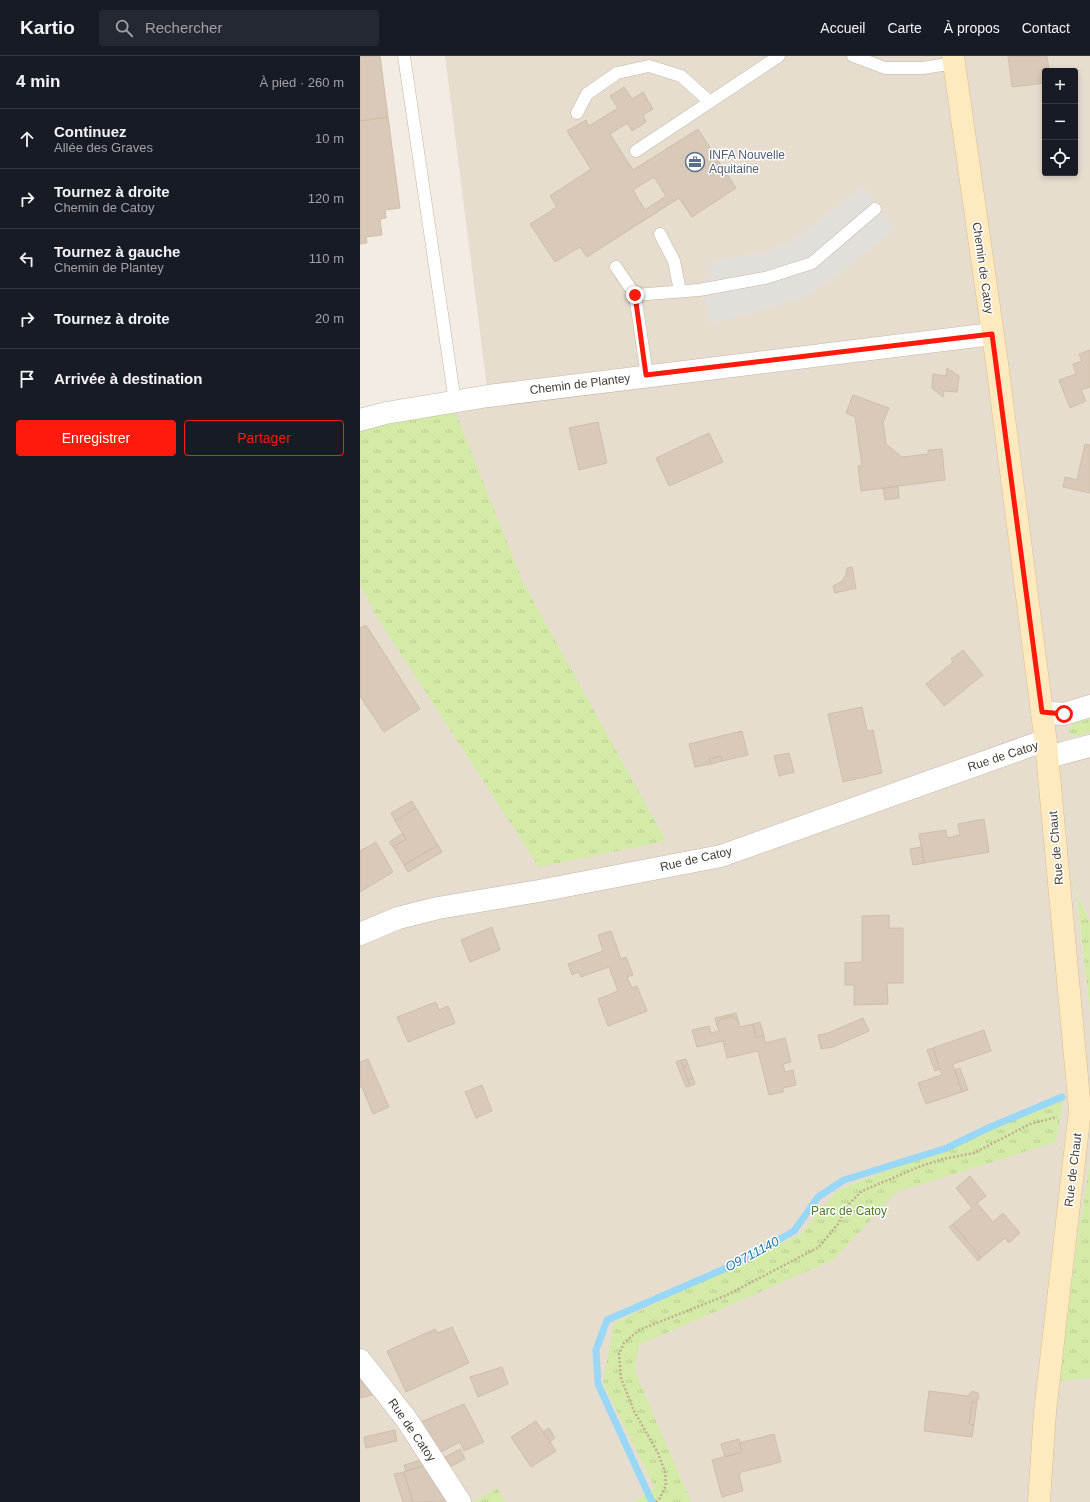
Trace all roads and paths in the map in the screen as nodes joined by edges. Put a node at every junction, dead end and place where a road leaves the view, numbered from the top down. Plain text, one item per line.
1 (404, 56) edge
2 (780, 56) edge
3 (853, 56) edge
4 (954, 59) edge
5 (710, 102) junction
6 (577, 113) dead end
7 (636, 151) dead end
8 (875, 210) dead end
9 (660, 234) dead end
10 (616, 267) dead end
11 (680, 291) junction
12 (635, 295) junction
13 (992, 334) junction
14 (646, 375) junction
15 (455, 402) junction
16 (360, 420) edge
17 (1090, 706) edge
18 (1042, 712) junction
19 (1090, 746) edge
20 (1047, 750) junction
21 (360, 934) edge
22 (1080, 1110) junction
23 (360, 1360) edge
24 (460, 1502) edge
25 (656, 1502) edge
26 (1039, 1502) edge

1 - 15 lane
2 - 5 lane
3 - 4 lane
4 - 13 street, Chemin de Catoy
5 - 6 lane
5 - 7 lane
8 - 11 lane
9 - 11 lane
10 - 12 lane
11 - 12 lane
12 - 14 lane
13 - 14 street, Chemin de Plantey
13 - 18 street, Chemin de Catoy
14 - 15 street, Chemin de Plantey
15 - 16 street, Chemin de Plantey
17 - 18 street
18 - 20 street, Chemin de Catoy
19 - 20 street, Rue de Catoy
20 - 21 street, Rue de Catoy
20 - 22 street, Rue de Chaut
22 - 25 path
22 - 26 street, Rue de Chaut
23 - 24 street, Rue de Catoy

